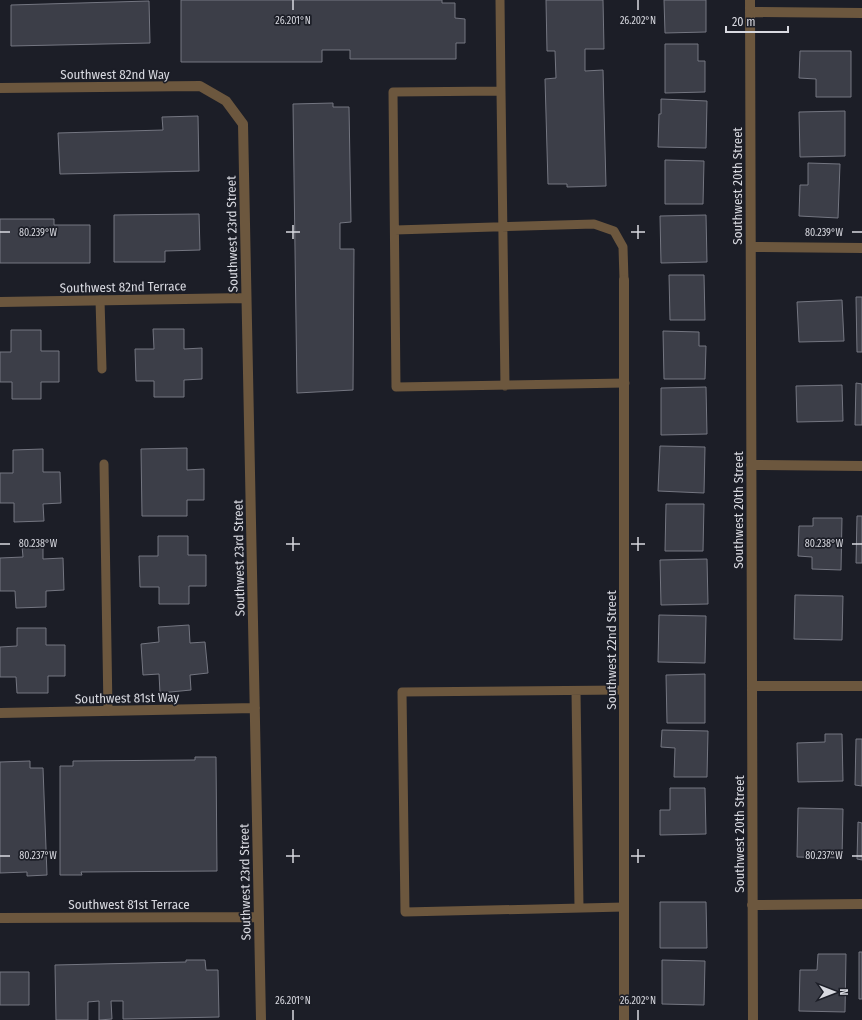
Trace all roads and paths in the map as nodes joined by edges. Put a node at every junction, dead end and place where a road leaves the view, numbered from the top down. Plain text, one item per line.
1 (500, 0) edge
2 (750, 0) edge
3 (750, 12) junction
4 (862, 13) edge
5 (0, 88) edge
6 (501, 91) junction
7 (226, 101) joint
8 (504, 228) junction
9 (395, 230) junction
10 (751, 247) junction
11 (862, 248) edge
12 (624, 280) joint
13 (246, 298) junction
14 (100, 300) junction
15 (0, 302) edge
16 (102, 369) dead end
17 (625, 383) junction
18 (505, 386) junction
19 (104, 464) dead end
20 (751, 465) junction
21 (862, 466) edge
22 (752, 686) junction
23 (862, 686) edge
24 (576, 690) junction
25 (624, 690) junction
26 (255, 708) junction
27 (108, 711) junction
28 (0, 713) edge
29 (862, 904) edge
30 (752, 905) junction
31 (624, 907) junction
32 (579, 908) junction
33 (259, 917) junction
34 (0, 918) edge
35 (261, 1020) edge
36 (624, 1020) edge
37 (753, 1020) edge

1 - 6 lane
2 - 3 street, Southwest 20th Street
3 - 4 street
3 - 10 street, Southwest 20th Street
5 - 7 street, Southwest 82nd Way
6 - 8 lane
6 - 9 lane
7 - 13 street, Southwest 23rd Street
8 - 9 lane
8 - 12 lane
8 - 18 lane
9 - 18 lane
10 - 11 street
10 - 20 street, Southwest 20th Street
12 - 17 street, Southwest 22nd Street
13 - 14 street, Southwest 82nd Terrace
13 - 26 street, Southwest 23rd Street
14 - 15 street, Southwest 82nd Terrace
14 - 16 lane
17 - 18 lane
17 - 25 street, Southwest 22nd Street
19 - 27 lane
20 - 21 street
20 - 22 street, Southwest 20th Street
22 - 23 street
22 - 30 street, Southwest 20th Street
24 - 25 lane
24 - 32 lane
24 - 32 lane
25 - 31 street, Southwest 22nd Street
26 - 27 street, Southwest 81st Way
26 - 33 street, Southwest 23rd Street
27 - 28 street, Southwest 81st Way
29 - 30 street
30 - 37 street, Southwest 20th Street
31 - 32 lane
31 - 36 street, Southwest 22nd Street
33 - 34 street, Southwest 81st Terrace
33 - 35 street, Southwest 23rd Street

